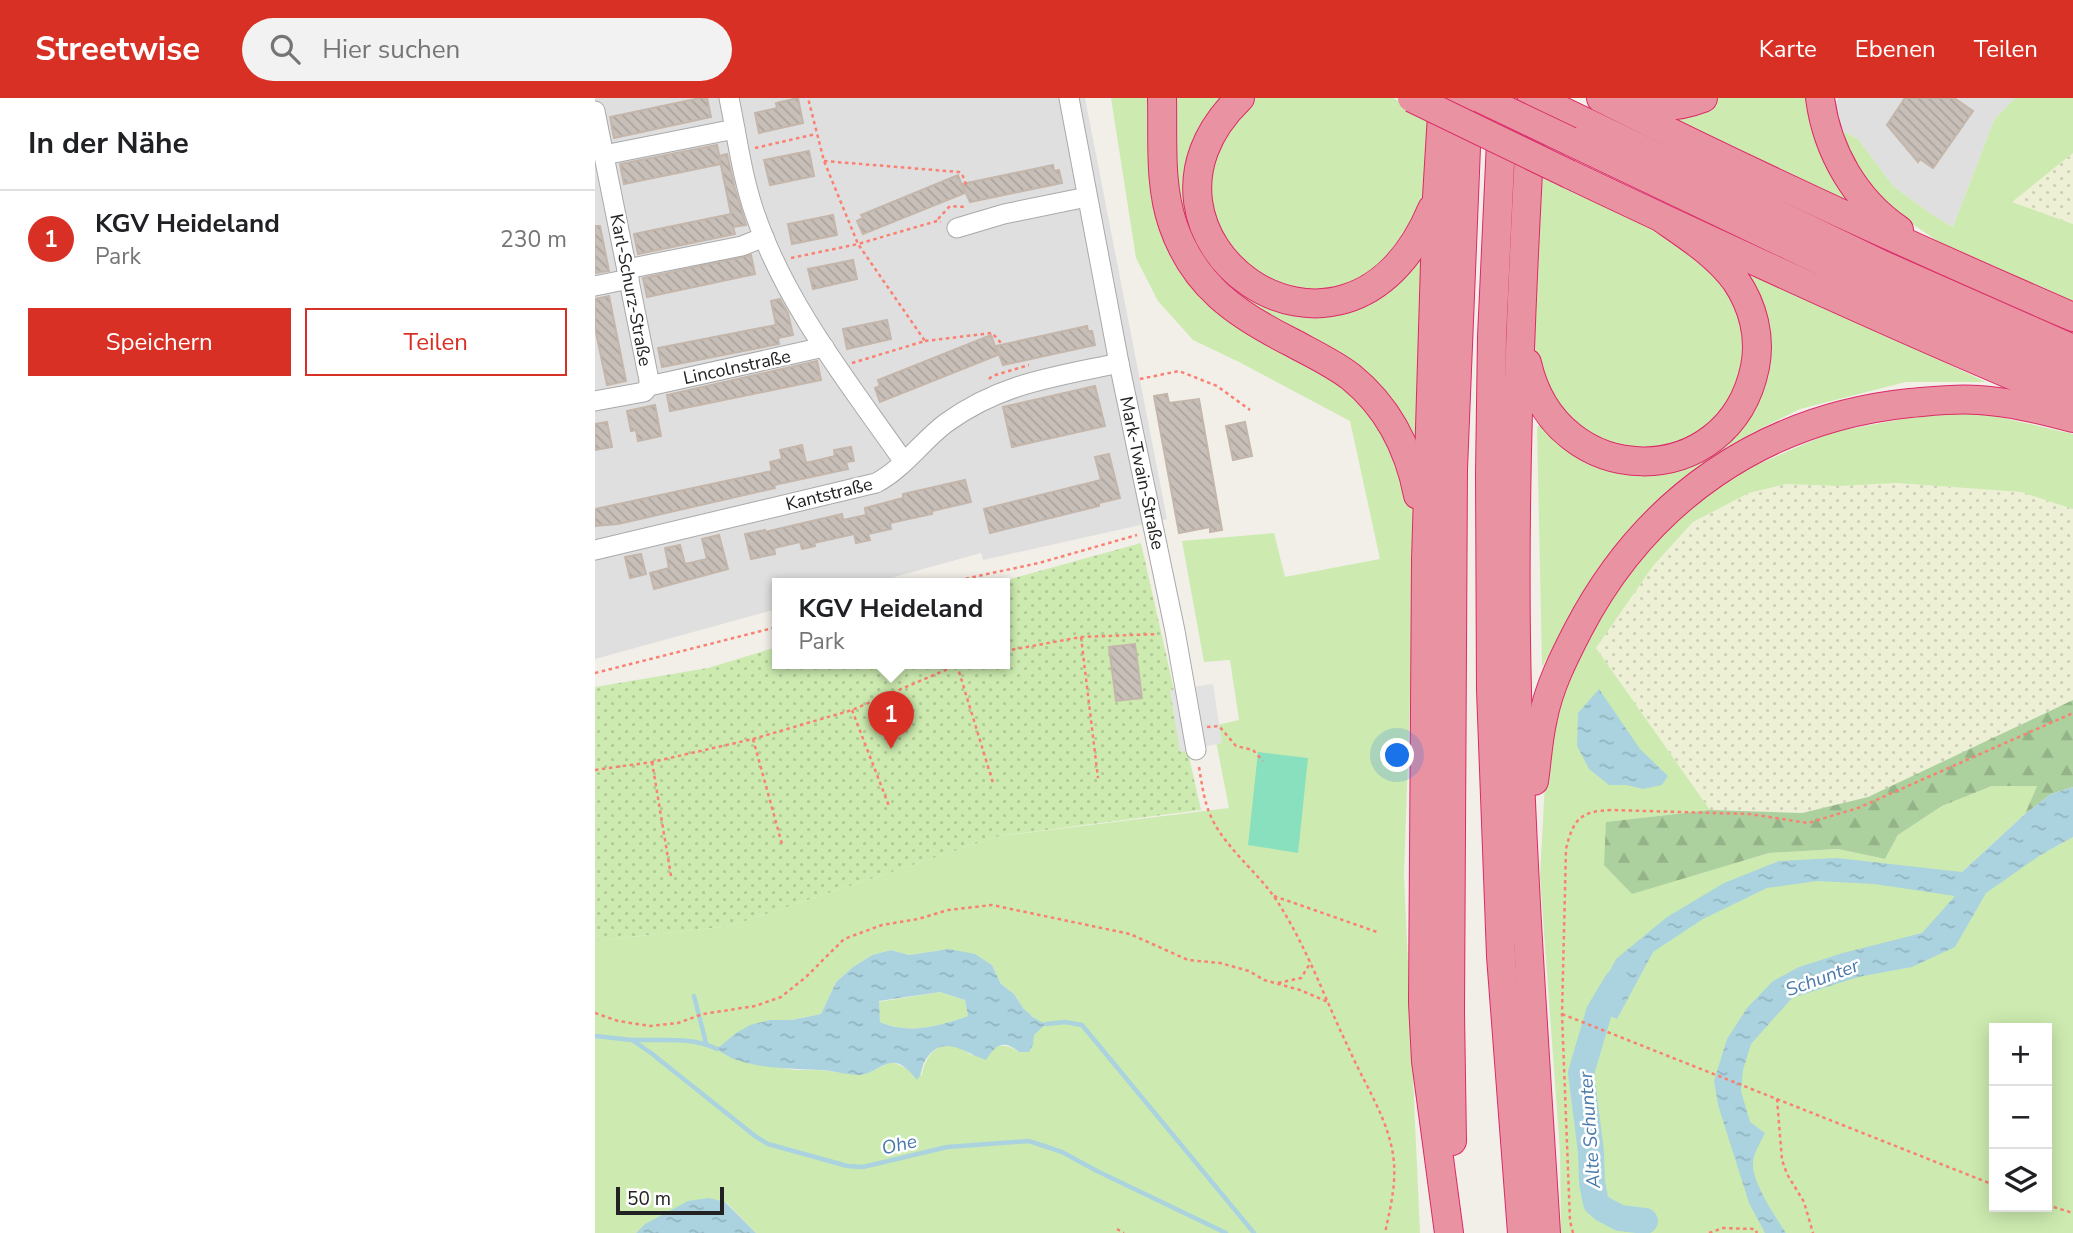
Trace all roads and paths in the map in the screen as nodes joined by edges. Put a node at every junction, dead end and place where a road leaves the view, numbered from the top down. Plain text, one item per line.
1 (729, 98) edge
2 (808, 98) edge
3 (1069, 98) edge
4 (1162, 98) edge
5 (1240, 98) edge
6 (1412, 98) edge
7 (1443, 98) edge
8 (1468, 98) edge
9 (1480, 98) edge
10 (1503, 98) edge
11 (1533, 98) edge
12 (1601, 98) edge
13 (1616, 98) edge
14 (1703, 98) edge
15 (1820, 98) edge
16 (595, 111) edge
17 (1571, 128) junction
18 (735, 129) junction
19 (816, 134) junction
20 (740, 152) junction
21 (824, 161) junction
22 (602, 167) edge
23 (967, 187) dead end
24 (1087, 197) junction
25 (1437, 197) junction
26 (1663, 219) junction
27 (957, 228) joint
28 (764, 237) junction
29 (858, 244) junction
30 (774, 261) junction
31 (1958, 267) junction
32 (628, 274) junction
33 (1522, 279) junction
34 (595, 286) edge
35 (2073, 317) edge
36 (925, 341) junction
37 (1003, 344) dead end
38 (824, 346) junction
39 (2073, 349) edge
40 (1119, 363) junction
41 (838, 367) junction
42 (2073, 375) edge
43 (1123, 383) junction
44 (649, 386) junction
45 (595, 401) edge
46 (2073, 401) edge
47 (1250, 410) dead end
48 (2073, 418) edge
49 (904, 462) junction
50 (1154, 530) junction
51 (595, 550) edge
52 (1426, 560) junction
53 (968, 578) edge
54 (772, 628) edge
55 (1175, 631) junction
56 (1081, 637) junction
57 (1010, 650) edge
58 (948, 669) edge
59 (958, 669) edge
60 (595, 673) edge
61 (852, 710) junction
62 (2073, 713) edge
63 (1192, 727) junction
64 (753, 739) junction
65 (1196, 750) joint
66 (1263, 761) dead end
67 (652, 762) junction
68 (595, 769) edge
69 (1098, 778) dead end
70 (993, 783) dead end
71 (889, 806) dead end
72 (782, 844) dead end
73 (671, 876) dead end
74 (1273, 896) junction
75 (1527, 896) junction
76 (1377, 932) dead end
77 (1311, 962) junction
78 (1275, 983) junction
79 (1328, 1002) junction
80 (595, 1013) edge
81 (1562, 1014) junction
82 (1777, 1099) junction
83 (1989, 1183) edge
84 (2052, 1207) edge
85 (2073, 1213) edge
86 (1117, 1229) dead end
87 (1124, 1233) edge
88 (1385, 1233) edge
89 (1449, 1233) edge
90 (1458, 1233) edge
91 (1523, 1233) edge
92 (1546, 1233) edge
93 (1573, 1233) edge
94 (1709, 1233) edge
95 (1757, 1233) edge
96 (1813, 1233) edge

1 - 18 street
2 - 19 path
3 - 24 street, Mark-Twain-Straße
4 - 52 highway
5 - 25 highway
6 - 26 highway, bridge
7 - 25 highway
8 - 90 highway
9 - 17 highway, bridge
10 - 91 highway
11 - 17 highway
11 - 33 highway
12 - 31 highway
13 - 14 highway
15 - 31 highway
16 - 22 street, Karl-Schurz-Straße
17 - 39 highway
17 - 42 highway
18 - 20 street
18 - 22 street
19 - 20 path
19 - 21 path
20 - 28 street
21 - 23 path
21 - 29 path
22 - 32 street, Karl-Schurz-Straße
24 - 27 street
24 - 40 street, Mark-Twain-Straße
25 - 52 highway
26 - 33 highway
26 - 46 highway
27 - 29 path
28 - 30 street
28 - 32 street
29 - 30 path
29 - 36 path
30 - 38 street
31 - 35 highway
32 - 34 street
32 - 44 street, Karl-Schurz-Straße
33 - 75 highway
36 - 37 path
36 - 41 path
38 - 41 street
38 - 44 street, Lincolnstraße
40 - 43 street, Mark-Twain-Straße
40 - 49 street, Kantstraße
41 - 49 street
43 - 47 path
43 - 50 street, Mark-Twain-Straße
44 - 45 street, Lincolnstraße
48 - 75 highway
49 - 51 street, Kantstraße
50 - 53 path
50 - 55 street, Mark-Twain-Straße
52 - 89 highway
54 - 60 path
55 - 56 path
55 - 63 street, Mark-Twain-Straße
56 - 57 path
56 - 69 path
58 - 61 path
59 - 70 path
61 - 64 path
61 - 71 path
62 - 81 path
63 - 65 street, Mark-Twain-Straße
63 - 66 path
64 - 67 path
64 - 72 path
65 - 74 path
67 - 68 path
67 - 73 path
74 - 76 path
74 - 77 path
75 - 92 highway
77 - 78 path
77 - 79 path
78 - 79 path
78 - 80 path
79 - 88 path
81 - 82 path
81 - 93 path
82 - 83 path
82 - 96 path
84 - 85 path
86 - 87 path
94 - 95 path

